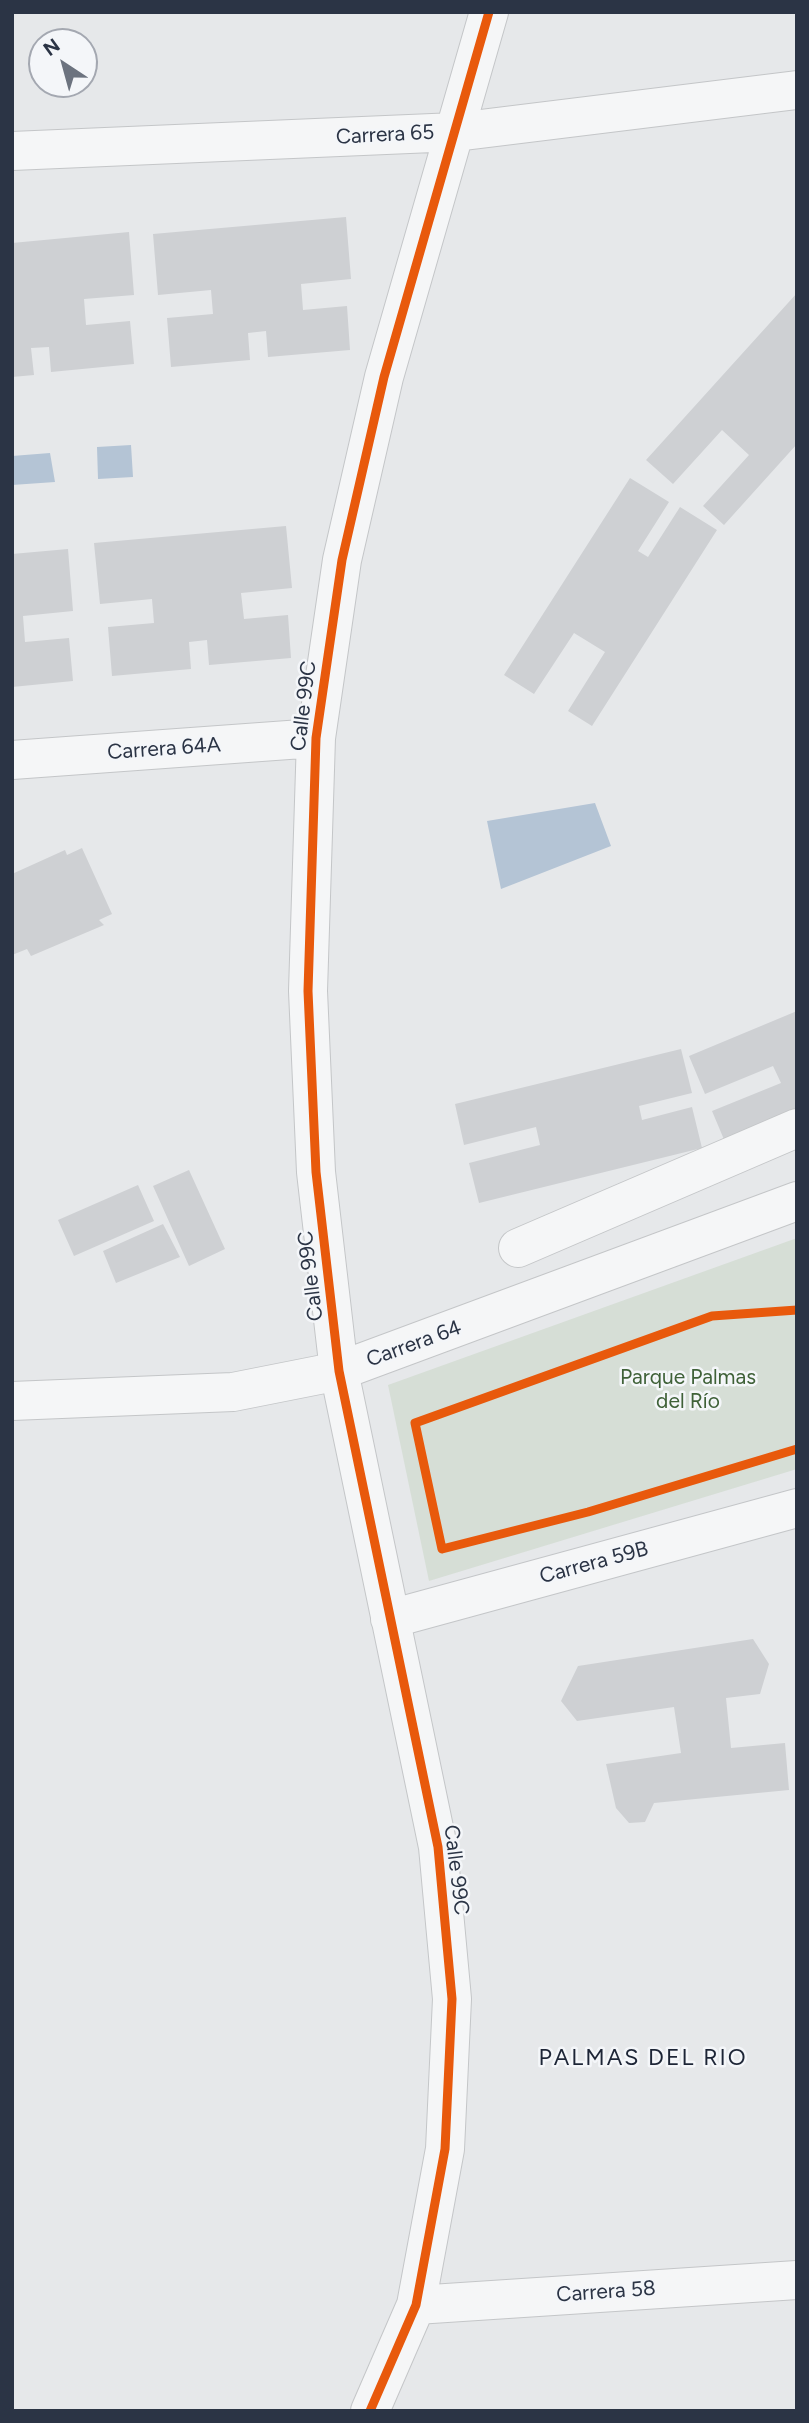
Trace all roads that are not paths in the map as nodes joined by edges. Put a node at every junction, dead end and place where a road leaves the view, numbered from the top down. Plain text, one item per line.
1 (489, 12) edge
2 (797, 90) edge
3 (456, 132) junction
4 (12, 151) edge
5 (316, 738) junction
6 (12, 760) edge
7 (797, 1128) edge
8 (797, 1201) edge
9 (518, 1248) dead end
10 (339, 1371) junction
11 (12, 1401) edge
12 (797, 1508) edge
13 (390, 1619) junction
14 (797, 2280) edge
15 (416, 2305) junction
16 (370, 2411) edge

1 - 3 street, Calle 99C
2 - 3 street, Carrera 65
3 - 4 street, Carrera 65
3 - 5 street, Calle 99C
5 - 6 street, Carrera 64A
5 - 10 street, Calle 99C
7 - 9 street
8 - 10 street, Carrera 64
10 - 11 street, Carrera 64
10 - 13 street, Calle 99C
12 - 13 street, Carrera 59B
13 - 15 street, Calle 99C
14 - 15 street, Carrera 58
15 - 16 street, Calle 99C

